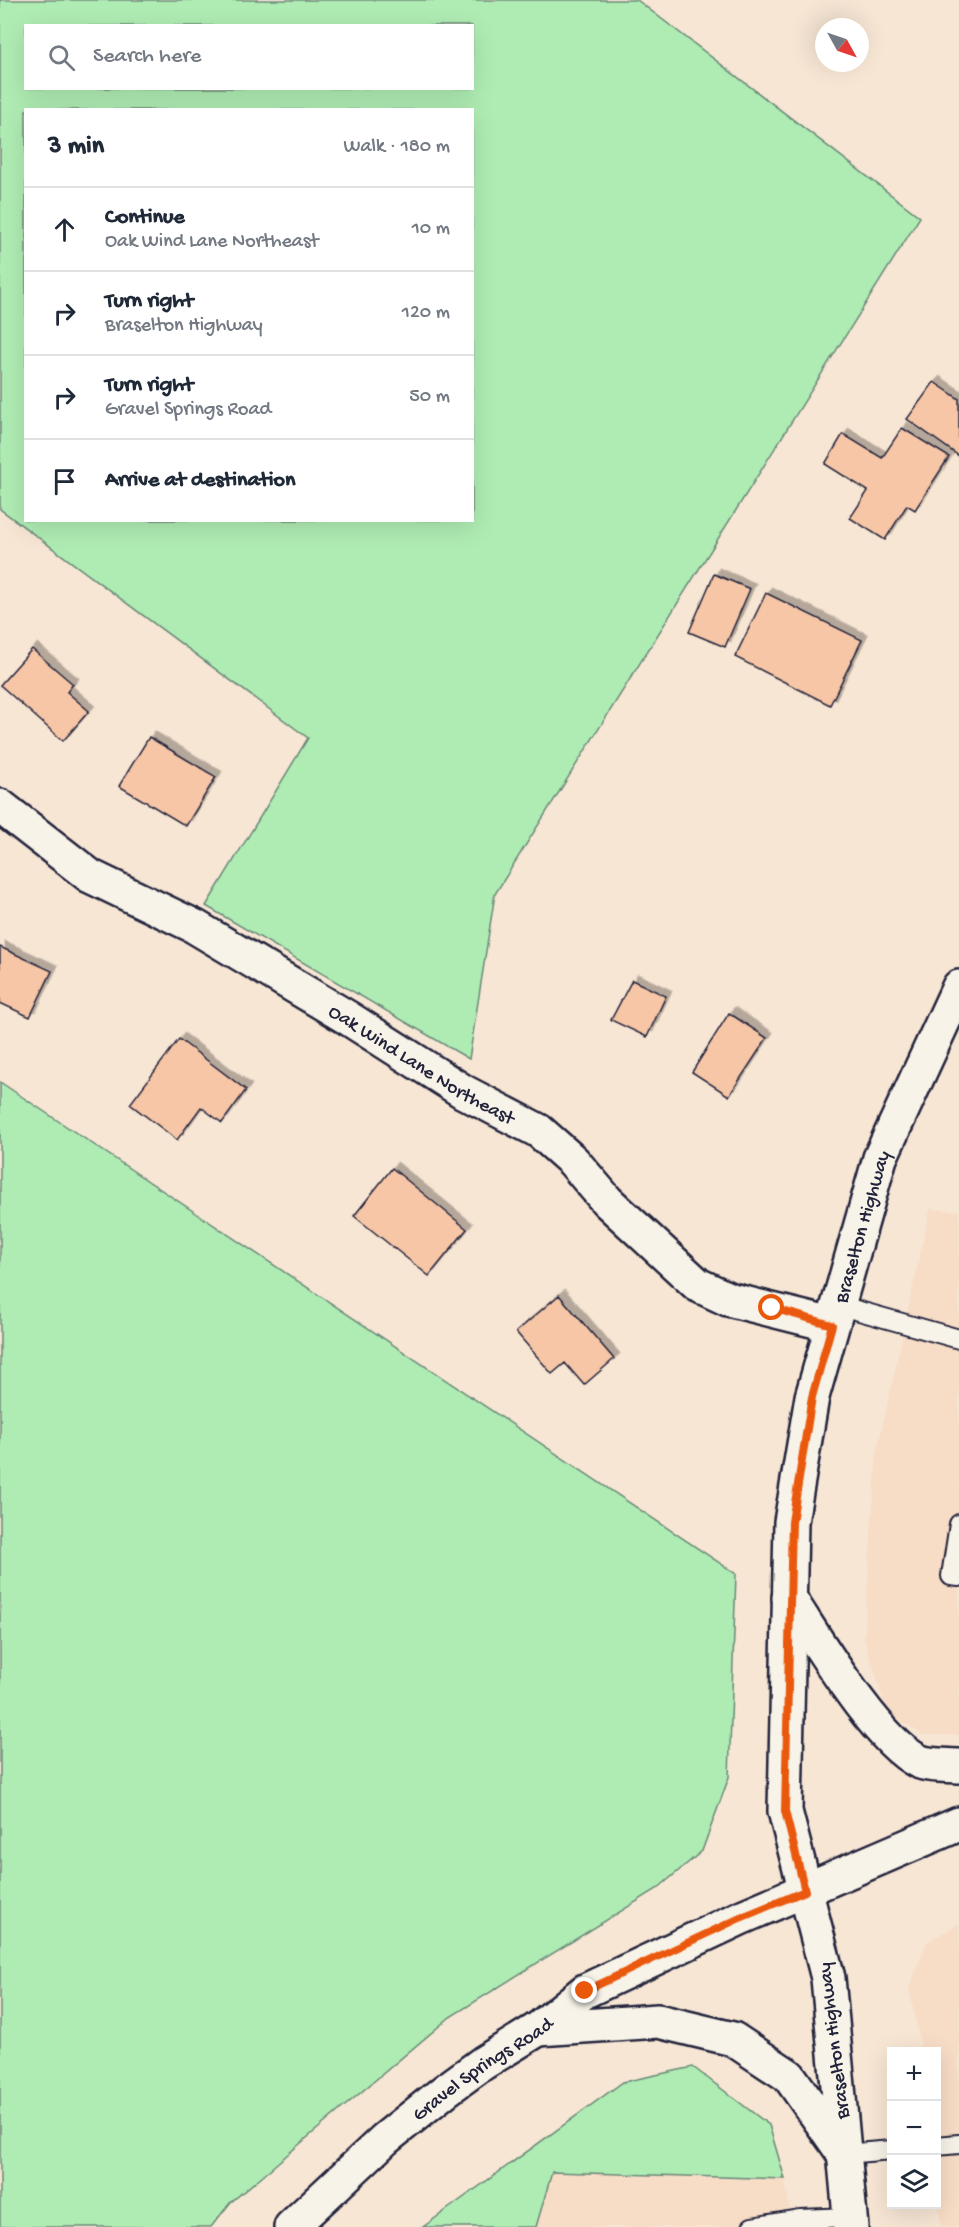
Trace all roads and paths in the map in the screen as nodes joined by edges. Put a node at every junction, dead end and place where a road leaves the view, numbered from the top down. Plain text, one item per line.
1 (0, 806) edge
2 (959, 987) edge
3 (835, 1315) junction
4 (959, 1339) edge
5 (959, 1524) edge
6 (959, 1577) edge
7 (789, 1598) junction
8 (959, 1766) edge
9 (959, 1824) edge
10 (805, 1891) junction
11 (538, 2029) junction
12 (959, 2144) edge
13 (941, 2146) edge
14 (887, 2150) edge
15 (844, 2154) junction
16 (851, 2222) edge
17 (291, 2227) edge
18 (752, 2227) edge

1 - 3 main road, Oak Wind Lane Northeast
2 - 3 main road, Braselton Highway
3 - 4 lane
3 - 7 main road, Braselton Highway
5 - 6 lane
7 - 8 main road
7 - 10 main road, Braselton Highway
9 - 10 main road, Gravel Springs Road
10 - 11 main road, Gravel Springs Road
10 - 15 main road, Braselton Highway
11 - 15 main road
11 - 17 main road, Gravel Springs Road
12 - 13 lane
14 - 15 lane
15 - 16 main road, Braselton Highway
16 - 18 lane

